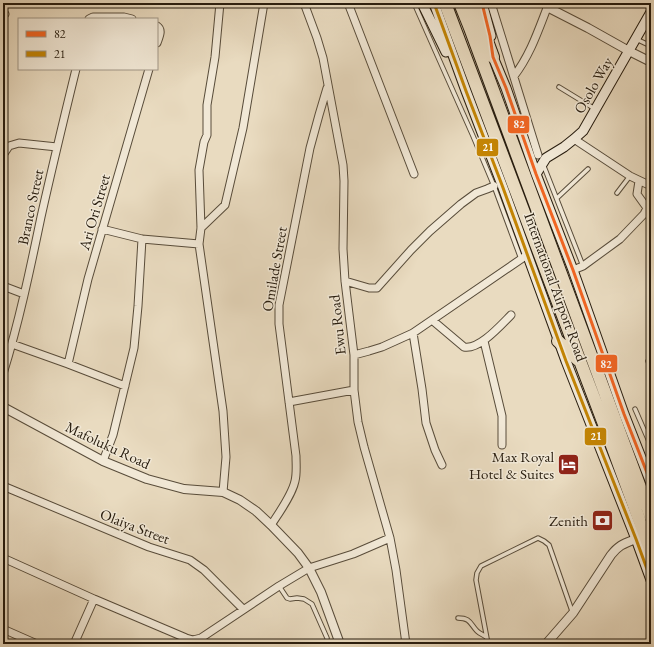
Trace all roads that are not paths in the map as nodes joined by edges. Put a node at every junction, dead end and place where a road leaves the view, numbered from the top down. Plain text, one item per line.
1 (220, 3) edge
2 (264, 3) edge
3 (306, 3) edge
4 (348, 3) edge
5 (414, 3) edge
6 (422, 3) edge
7 (434, 3) edge
8 (445, 3) edge
9 (460, 3) edge
10 (473, 3) edge
11 (482, 3) edge
12 (491, 3) edge
13 (548, 5) edge
14 (651, 12) edge
15 (92, 18) edge
16 (128, 18) edge
17 (158, 27) edge
18 (470, 28) junction
19 (636, 38) junction
20 (158, 39) edge
21 (651, 46) edge
22 (629, 51) junction
23 (493, 57) junction
24 (651, 62) edge
25 (76, 70) edge
26 (149, 70) edge
27 (514, 76) junction
28 (328, 86) junction
29 (560, 88) dead end
30 (466, 91) junction
31 (596, 109) junction
32 (574, 139) junction
33 (3, 141) edge
34 (9, 146) junction
35 (57, 147) junction
36 (528, 152) junction
37 (3, 155) edge
38 (542, 159) junction
39 (588, 170) dead end
40 (414, 174) dead end
41 (536, 174) junction
42 (630, 176) junction
43 (639, 180) junction
44 (494, 186) junction
45 (651, 186) edge
46 (617, 193) dead end
47 (557, 198) junction
48 (649, 210) edge
49 (201, 228) junction
50 (102, 229) junction
51 (142, 239) junction
52 (199, 244) junction
53 (524, 257) junction
54 (583, 266) junction
55 (573, 270) junction
56 (344, 281) junction
57 (3, 286) edge
58 (24, 294) junction
59 (511, 315) dead end
60 (432, 320) junction
61 (413, 333) junction
62 (484, 341) junction
63 (558, 341) junction
64 (12, 344) junction
65 (354, 355) junction
66 (648, 361) dead end
67 (580, 362) junction
68 (68, 364) junction
69 (651, 369) edge
70 (3, 374) edge
71 (125, 386) junction
72 (354, 390) junction
73 (289, 402) junction
74 (3, 407) edge
75 (635, 409) dead end
76 (502, 445) dead end
77 (651, 446) edge
78 (103, 461) junction
79 (442, 465) dead end
80 (651, 482) edge
81 (3, 486) edge
82 (224, 492) junction
83 (651, 517) edge
84 (271, 525) junction
85 (390, 538) junction
86 (636, 539) junction
87 (651, 552) edge
88 (3, 558) edge
89 (309, 568) junction
90 (651, 580) edge
91 (279, 586) junction
92 (94, 599) junction
93 (243, 610) junction
94 (573, 613) junction
95 (458, 618) dead end
96 (3, 629) edge
97 (486, 637) junction
98 (327, 638) dead end
99 (37, 644) edge
100 (74, 644) edge
101 (340, 644) edge
102 (406, 644) edge
103 (488, 644) edge
104 (546, 644) edge

1 - 49 street
2 - 49 street
3 - 28 street, Ewu Road
4 - 40 street
5 - 44 lane
6 - 30 main road
7 - 30 main road, International Airport Road
8 - 67 highway, International Airport Road
9 - 18 highway, International Airport Road
10 - 23 highway
11 - 23 main road, International Airport Road
12 - 27 street
13 - 22 street
13 - 27 street
14 - 19 main road, Osolo Way
15 - 16 street
17 - 20 street
18 - 23 highway
18 - 83 highway, International Airport Road
19 - 21 lane
19 - 22 main road, Osolo Way
22 - 24 street
22 - 31 main road, Osolo Way
23 - 36 main road, International Airport Road
25 - 35 street, Branco Street
26 - 50 street, Ari Ori Street
27 - 38 street
28 - 56 street, Ewu Road
28 - 73 street, Omilade Street
29 - 31 lane
30 - 53 main road, International Airport Road
31 - 32 main road, Osolo Way
32 - 38 main road, Osolo Way
32 - 42 street
33 - 34 street
34 - 35 street
34 - 37 street
35 - 58 street, Branco Street
36 - 38 main road
36 - 41 main road, International Airport Road
38 - 41 main road, Osolo Way
38 - 47 lane
39 - 47 lane
41 - 55 main road, International Airport Road
42 - 43 street
42 - 46 lane
43 - 45 street
43 - 48 street
44 - 53 lane
44 - 56 street
47 - 54 lane
48 - 54 street
49 - 52 street
50 - 51 street
50 - 68 street, Ari Ori Street
51 - 52 street
51 - 71 street
52 - 82 street
53 - 60 street
53 - 63 main road, International Airport Road
54 - 55 street
55 - 80 main road, International Airport Road
56 - 65 street, Ewu Road
57 - 58 street
58 - 64 street, Branco Street
59 - 62 street
60 - 61 street
60 - 62 street
61 - 65 street
61 - 79 street
62 - 76 street
63 - 67 highway
63 - 86 main road, International Airport Road
64 - 68 street
64 - 70 street, Branco Street
65 - 72 street, Ewu Road
66 - 69 lane
67 - 87 highway, International Airport Road
68 - 71 street
71 - 78 street
72 - 73 street
72 - 85 street, Ewu Road
73 - 84 street, Omilade Street
74 - 78 street, Mafoluku Road
75 - 77 lane
78 - 82 street, Mafoluku Road
81 - 93 street, Olaiya Street
82 - 84 street, Mafoluku Road
84 - 89 street, Mafoluku Road
85 - 89 street
85 - 102 street, Ewu Road
86 - 90 main road, International Airport Road
86 - 94 street
88 - 92 street
89 - 91 street
89 - 101 street, Mafoluku Road
91 - 93 street
91 - 98 lane
92 - 93 street
92 - 100 street
94 - 97 lane
94 - 104 street
95 - 97 lane
96 - 99 street
97 - 103 lane

